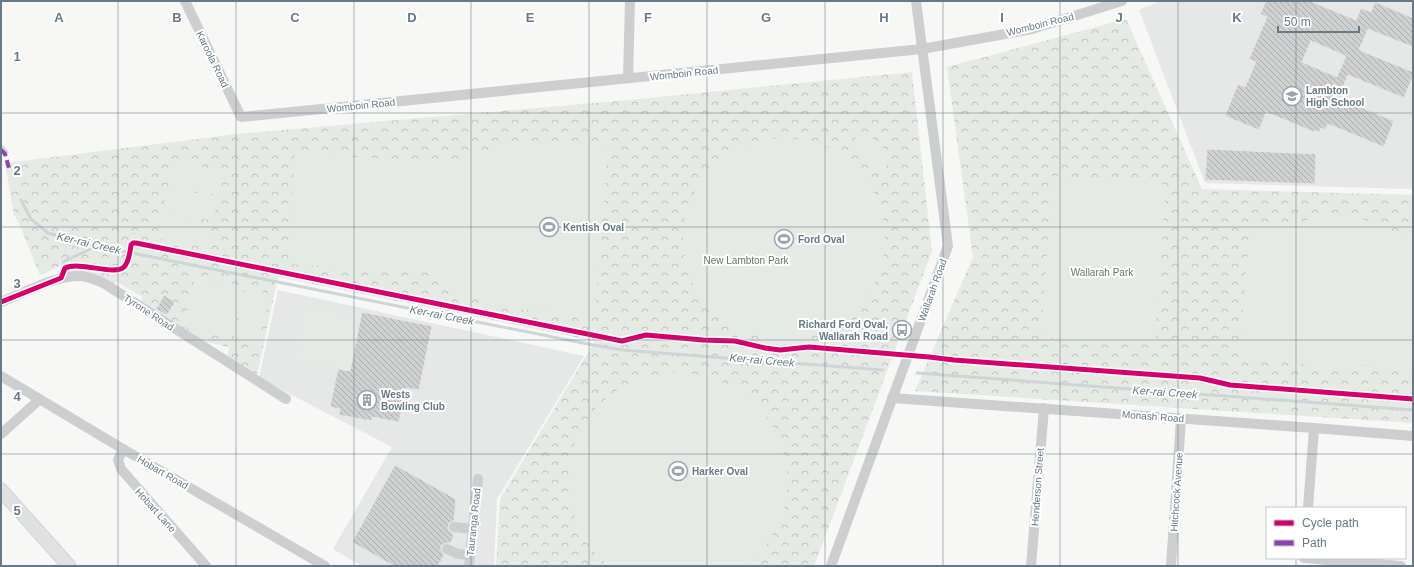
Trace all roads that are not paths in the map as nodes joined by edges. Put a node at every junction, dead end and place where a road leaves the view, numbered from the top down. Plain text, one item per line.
1 (185, 1) edge
2 (630, 1) edge
3 (916, 1) edge
4 (1122, 1) edge
5 (922, 49) junction
6 (628, 78) junction
7 (241, 117) joint
8 (1, 302) edge
9 (1, 376) edge
10 (892, 398) junction
11 (40, 399) junction
12 (286, 399) dead end
13 (1044, 408) junction
14 (1181, 419) junction
15 (1314, 428) junction
16 (1, 434) edge
17 (1413, 436) edge
18 (123, 449) junction
19 (478, 479) dead end
20 (1, 490) edge
21 (1308, 507) edge
22 (454, 527) dead end
23 (473, 529) junction
24 (447, 549) dead end
25 (470, 555) junction
26 (1316, 559) edge
27 (69, 566) edge
28 (206, 566) edge
29 (325, 566) edge
30 (469, 566) edge
31 (831, 566) edge
32 (1031, 566) edge
33 (1171, 566) edge
34 (1401, 566) edge

1 - 7 street, Karoola Road
2 - 6 street
3 - 5 street, Wallarah Road
4 - 5 street, Womboin Road
5 - 6 street, Womboin Road
5 - 10 street, Wallarah Road
6 - 7 street, Womboin Road
8 - 12 street, Tyrone Road
9 - 11 street, Hobart Road
10 - 13 street, Monash Road
10 - 31 street, Wallarah Road
11 - 16 street
11 - 18 street, Hobart Road
13 - 14 street, Monash Road
13 - 32 street, Henderson Street
14 - 15 street, Monash Road
14 - 33 street, Hitchcock Avenue
15 - 17 street, Monash Road
15 - 21 street
18 - 28 street, Hobart Lane
18 - 29 street, Hobart Road
19 - 23 street, Tauranga Road
20 - 27 main road
22 - 23 street
23 - 25 street, Tauranga Road
24 - 25 street
25 - 30 street, Tauranga Road
26 - 34 street

